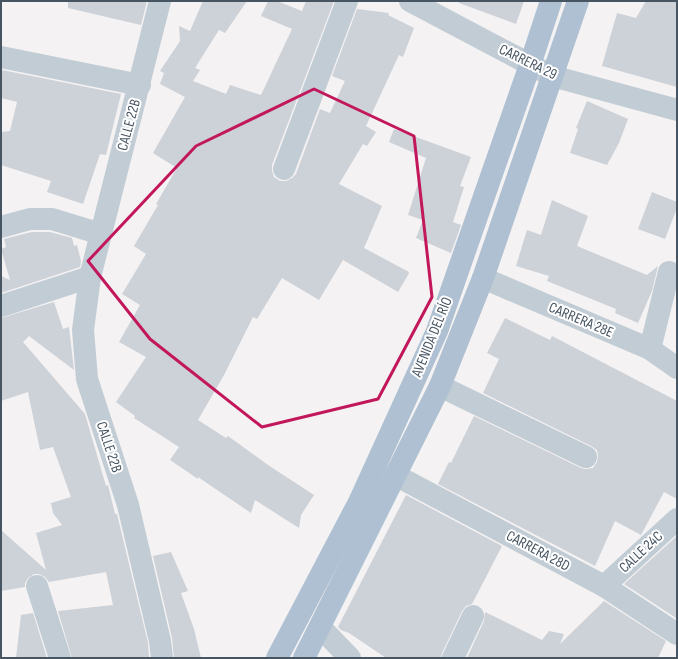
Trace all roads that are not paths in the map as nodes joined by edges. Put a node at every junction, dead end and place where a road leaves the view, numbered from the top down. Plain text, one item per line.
1 (160, 1) edge
2 (347, 1) edge
3 (410, 1) edge
4 (551, 1) edge
5 (578, 1) edge
6 (1, 57) edge
7 (530, 65) junction
8 (552, 76) junction
9 (140, 85) junction
10 (677, 110) edge
11 (284, 169) dead end
12 (1, 227) edge
13 (101, 234) junction
14 (669, 272) dead end
15 (90, 277) junction
16 (483, 278) junction
17 (1, 306) edge
18 (650, 349) junction
19 (677, 368) edge
20 (440, 386) junction
21 (586, 457) dead end
22 (395, 475) junction
23 (677, 519) edge
24 (37, 586) dead end
25 (604, 586) junction
26 (473, 616) dead end
27 (320, 627) junction
28 (677, 634) edge
29 (60, 658) edge
30 (162, 658) edge
31 (277, 658) edge
32 (304, 658) edge
33 (350, 658) edge
34 (453, 658) edge

1 - 9 street, CALLE 22B
2 - 11 street
3 - 7 street, CARRERA 29
4 - 7 main road, AVENIDA DEL RÍO
5 - 8 main road, AVENIDA DEL RÍO
6 - 9 street, CALLE 22B
7 - 8 street, CARRERA 29
7 - 31 main road, AVENIDA DEL RÍO
8 - 10 street, CARRERA 29
8 - 16 main road, AVENIDA DEL RÍO
9 - 13 street, CALLE 22B
12 - 13 street
13 - 15 street, CALLE 22B
14 - 18 street
15 - 17 street
15 - 30 street, CALLE 22B
16 - 18 street, CARRERA 28E
16 - 20 main road, AVENIDA DEL RÍO
18 - 19 street, CARRERA 28E
20 - 21 street
20 - 22 main road, AVENIDA DEL RÍO
22 - 25 street, CARRERA 28D
22 - 27 main road, AVENIDA DEL RÍO
23 - 25 street, CALLE 24C
24 - 29 street
25 - 28 street, CARRERA 28D
26 - 34 street
27 - 32 main road, AVENIDA DEL RÍO
27 - 33 street

